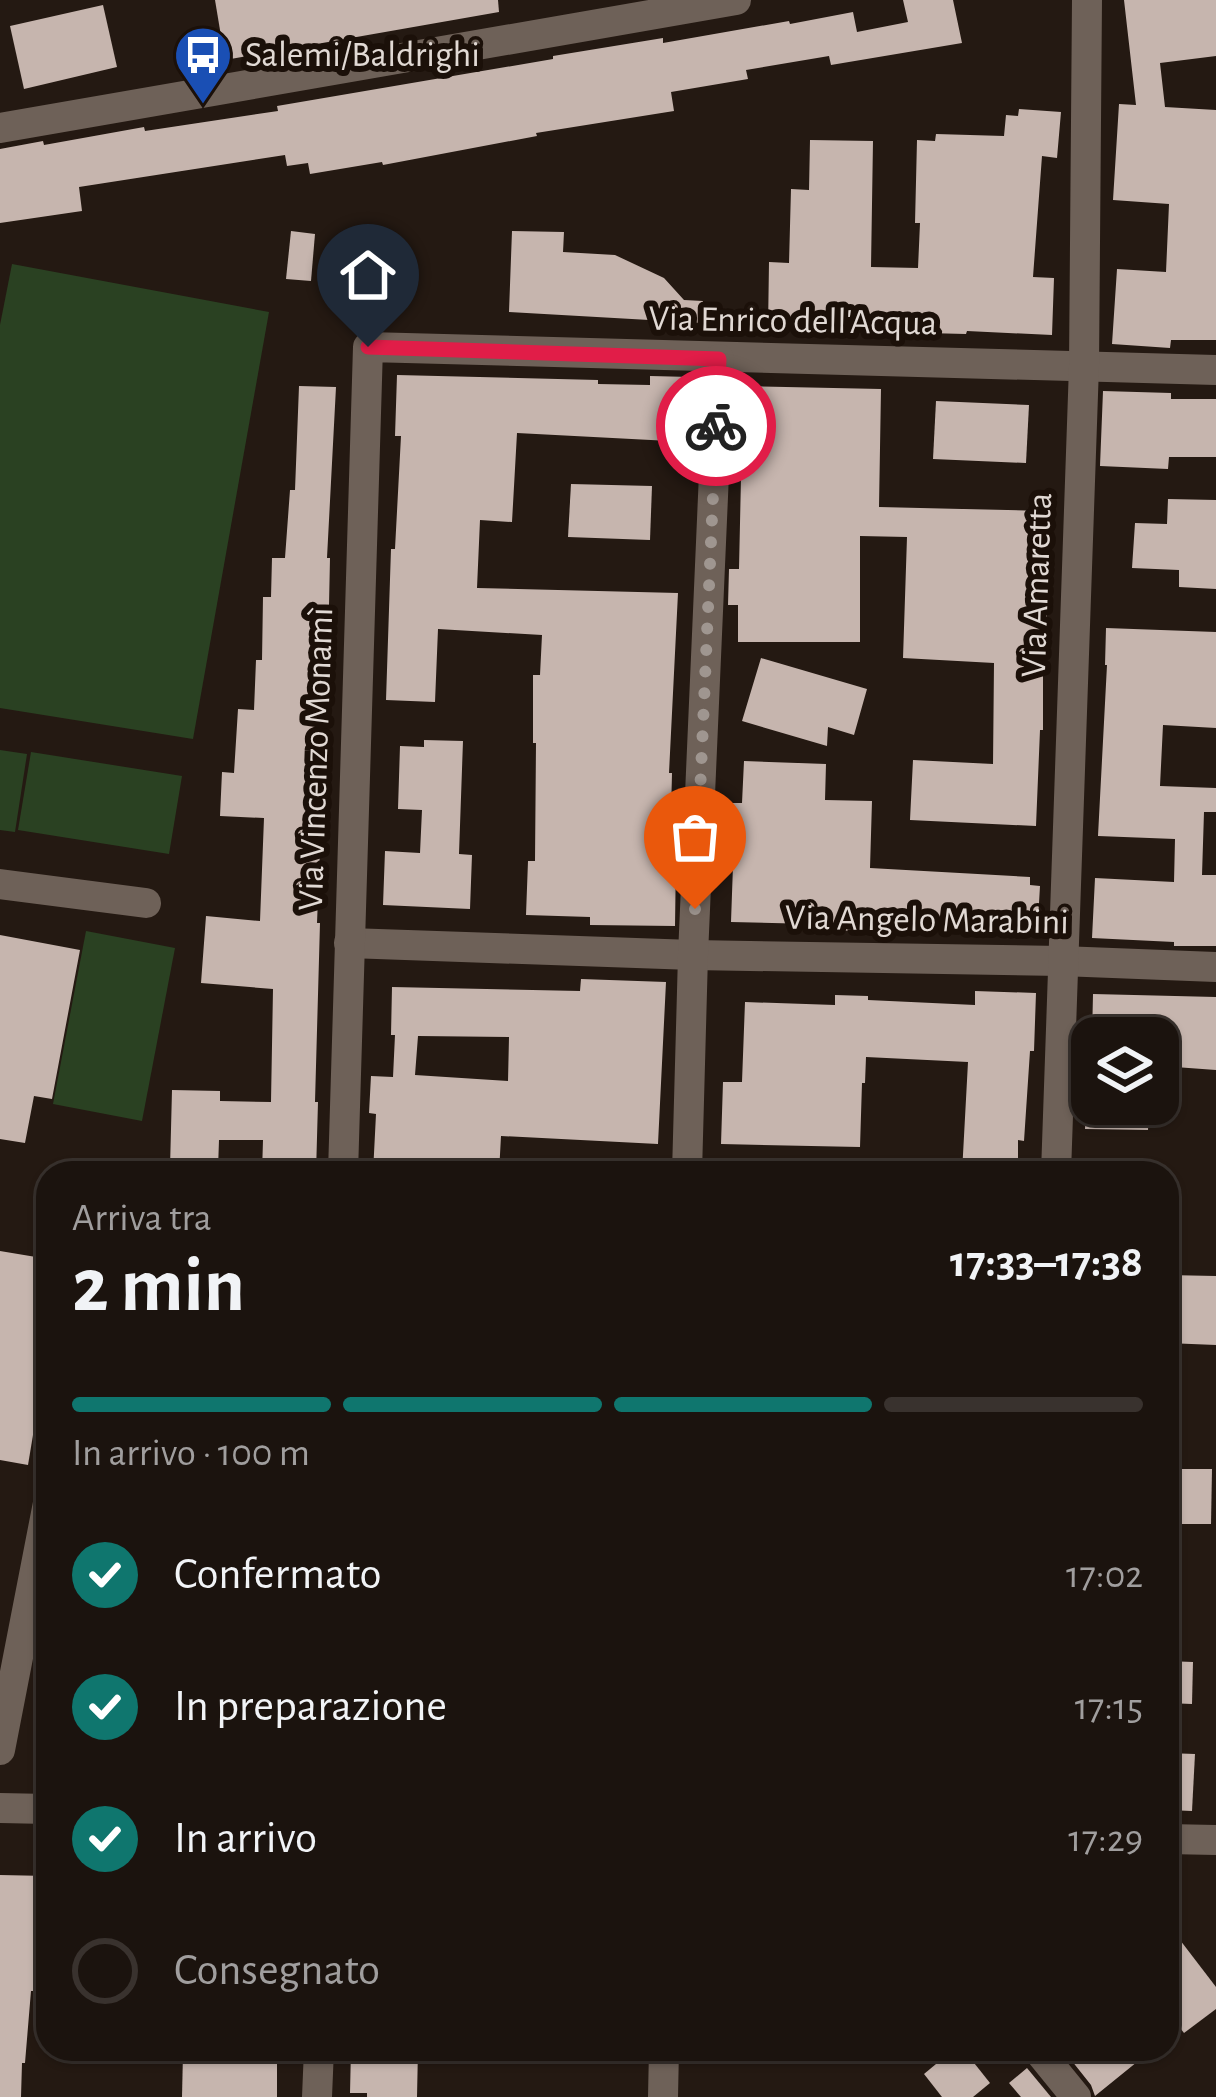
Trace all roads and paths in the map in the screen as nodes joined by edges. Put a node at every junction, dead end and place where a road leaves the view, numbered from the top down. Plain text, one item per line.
1 (736, 0) edge
2 (1087, 0) edge
3 (0, 128) edge
4 (368, 347) joint
5 (719, 359) junction
6 (1084, 367) junction
7 (1216, 370) edge
8 (0, 884) edge
9 (146, 903) dead end
10 (350, 943) junction
11 (693, 955) junction
12 (1061, 961) junction
13 (1216, 968) edge
14 (343, 1161) edge
15 (687, 1161) edge
16 (1056, 1161) edge
17 (36, 1565) edge
18 (0, 1750) edge
19 (0, 1808) edge
20 (36, 1808) edge
21 (1179, 1838) edge
22 (1216, 1840) edge
23 (318, 2061) edge
24 (664, 2061) edge
25 (1047, 2061) edge
26 (317, 2097) edge
27 (663, 2097) edge
28 (1076, 2097) edge

1 - 3 street
2 - 6 street, Via Amaretta
4 - 5 street, Via Enrico dell'Acqua
4 - 10 street, Via Vincenzo Monamì
5 - 6 street, Via Enrico dell'Acqua
5 - 11 street
6 - 7 street, Via Enrico dell'Acqua
6 - 12 street, Via Amaretta
8 - 9 street
10 - 11 street, Via Angelo Marabini
10 - 14 street, Via Vincenzo Monamì
11 - 12 street, Via Angelo Marabini
11 - 15 street
12 - 13 street, Via Angelo Marabini
12 - 16 street, Via Amaretta
17 - 18 street
19 - 20 street
21 - 22 street
23 - 26 street
24 - 27 street
25 - 28 street

